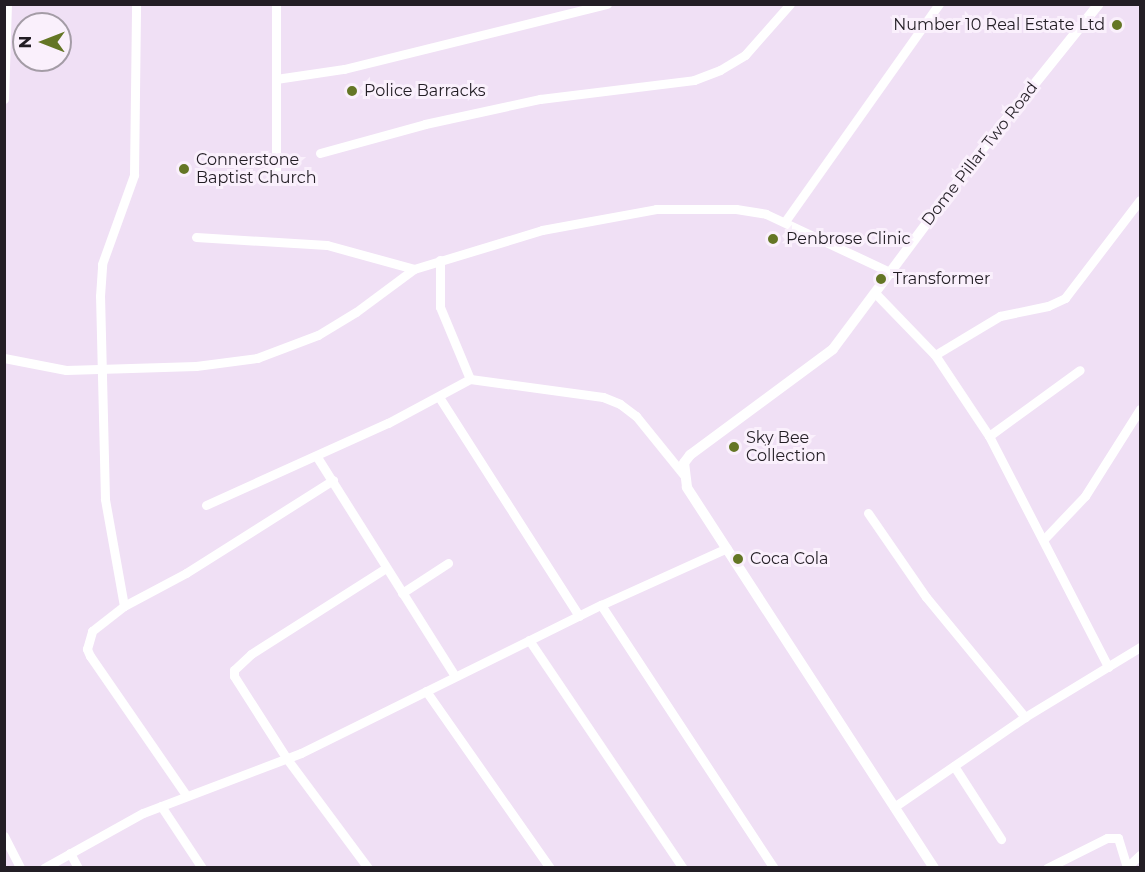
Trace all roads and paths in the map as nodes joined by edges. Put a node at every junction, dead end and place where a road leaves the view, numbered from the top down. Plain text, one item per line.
1 (7, 4) edge
2 (136, 4) edge
3 (276, 4) edge
4 (607, 4) edge
5 (790, 4) edge
6 (939, 4) edge
7 (1099, 4) edge
8 (276, 79) junction
9 (4, 99) edge
10 (320, 153) dead end
11 (276, 174) dead end
12 (1140, 200) edge
13 (786, 220) junction
14 (196, 237) dead end
15 (440, 260) junction
16 (414, 269) junction
17 (892, 273) junction
18 (876, 294) junction
19 (935, 355) junction
20 (4, 358) edge
21 (102, 369) junction
22 (1080, 370) dead end
23 (470, 378) junction
24 (439, 398) junction
25 (1140, 409) edge
26 (989, 436) junction
27 (316, 457) junction
28 (683, 474) junction
29 (333, 480) junction
30 (206, 505) dead end
31 (868, 513) dead end
32 (1045, 538) junction
33 (727, 548) junction
34 (448, 563) dead end
35 (386, 568) junction
36 (402, 592) junction
37 (601, 605) junction
38 (124, 606) junction
39 (579, 616) junction
40 (529, 640) junction
41 (1140, 647) edge
42 (1108, 668) junction
43 (455, 676) junction
44 (426, 691) junction
45 (1025, 717) junction
46 (287, 759) junction
47 (954, 766) junction
48 (186, 795) junction
49 (161, 806) junction
50 (894, 807) junction
51 (4, 836) edge
52 (1001, 839) dead end
53 (70, 853) junction
54 (1140, 855) edge
55 (1126, 866) edge
56 (20, 867) edge
57 (44, 867) edge
58 (78, 867) edge
59 (202, 867) edge
60 (369, 867) edge
61 (550, 867) edge
62 (683, 867) edge
63 (774, 867) edge
64 (934, 867) edge
65 (1047, 867) edge

1 - 9 street
2 - 21 street
3 - 8 street
4 - 8 street
5 - 10 street
6 - 13 street
7 - 17 street, Dome Pillar Two Road
8 - 11 street
12 - 19 street
13 - 15 street
13 - 17 street
14 - 16 street
15 - 16 street
15 - 23 street
16 - 21 street
17 - 18 street, Dome Pillar Two Road
18 - 19 street
18 - 28 street, Dome Pillar Two Road
19 - 26 street
20 - 21 street
21 - 38 street
22 - 26 street
23 - 24 street
23 - 28 street
24 - 27 street
24 - 39 street
25 - 32 street
26 - 32 street
27 - 29 street
27 - 30 street
28 - 33 street
29 - 35 street
29 - 38 street
31 - 45 street
32 - 42 street
33 - 37 street
33 - 50 street
34 - 36 street
35 - 36 street
35 - 46 street
36 - 43 street
37 - 39 street
37 - 63 street
38 - 48 street
39 - 40 street
40 - 43 street
40 - 62 street
41 - 42 street
42 - 45 street
43 - 44 street
44 - 46 street
44 - 61 street
45 - 47 street
46 - 48 street
46 - 60 street
47 - 50 street
47 - 52 street
48 - 49 street
49 - 53 street
49 - 59 street
50 - 64 street
51 - 56 street
53 - 57 street
53 - 58 street
54 - 55 street
55 - 65 street

